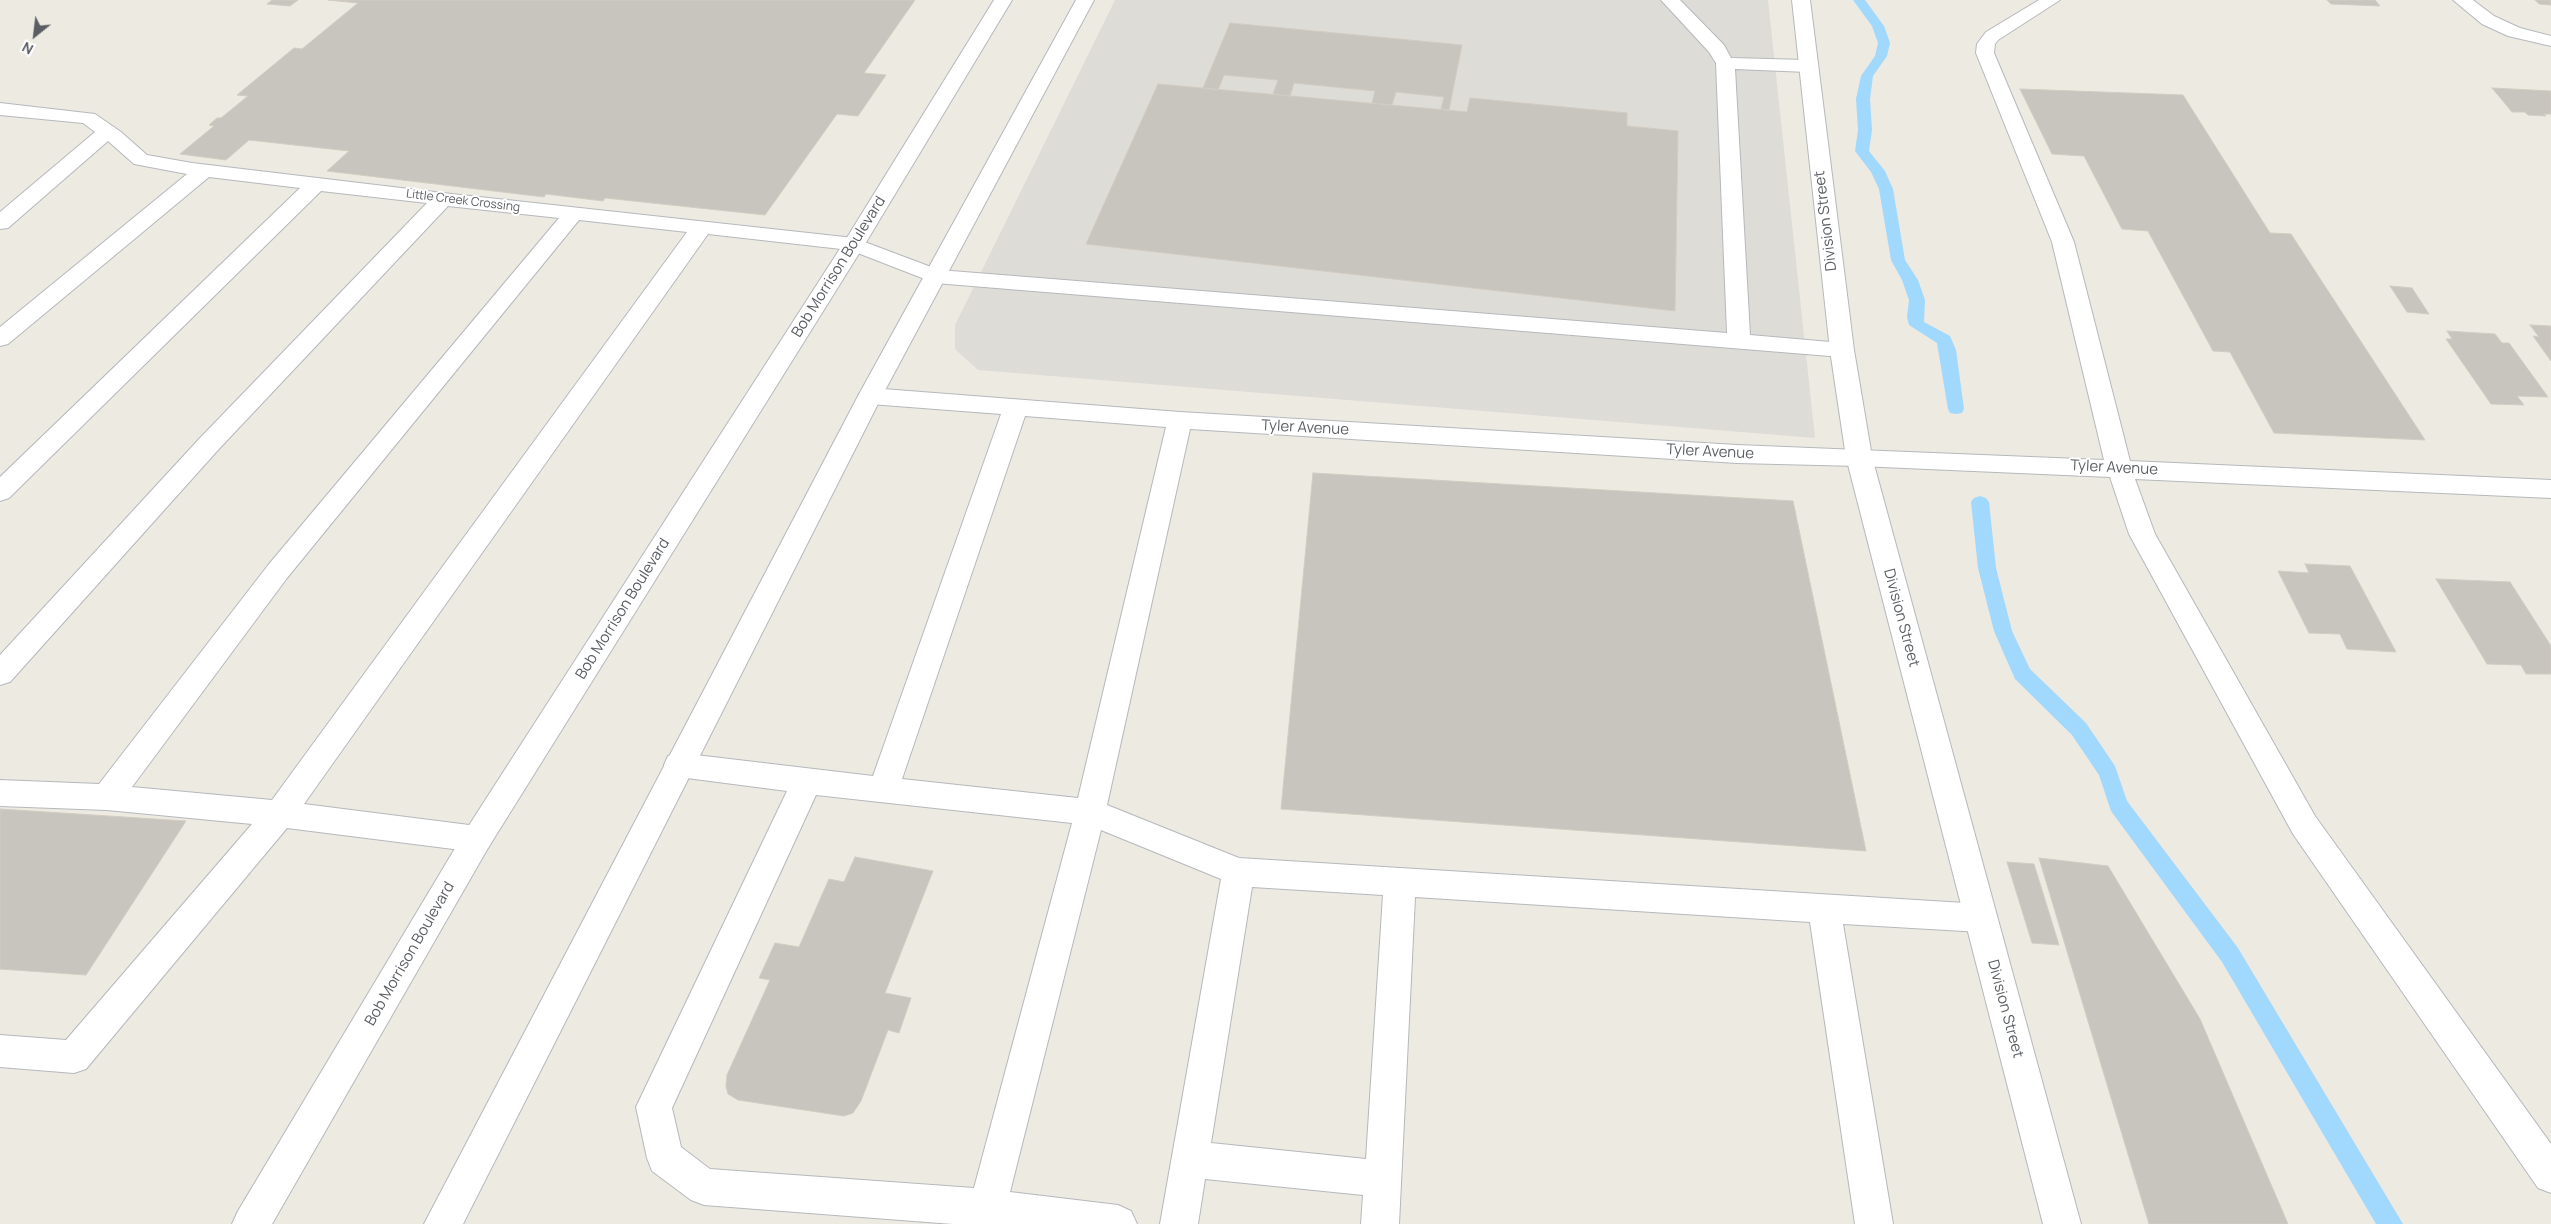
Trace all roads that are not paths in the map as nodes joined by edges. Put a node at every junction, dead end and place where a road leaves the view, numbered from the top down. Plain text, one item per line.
1 (1003, 0) edge
2 (1085, 0) edge
3 (1670, 0) edge
4 (1801, 0) edge
5 (2051, 0) edge
6 (2462, 0) edge
7 (2551, 41) edge
8 (1724, 64) junction
9 (1808, 66) junction
10 (0, 109) edge
11 (107, 131) junction
12 (205, 170) junction
13 (317, 184) junction
14 (442, 199) junction
15 (574, 213) junction
16 (0, 223) edge
17 (702, 227) junction
18 (854, 244) junction
19 (935, 276) junction
20 (0, 339) edge
21 (1739, 341) junction
22 (1842, 350) junction
23 (870, 396) junction
24 (1015, 409) junction
25 (1180, 420) junction
26 (1859, 457) junction
27 (2119, 468) junction
28 (2551, 489) edge
29 (0, 492) edge
30 (0, 674) edge
31 (679, 765) junction
32 (807, 781) junction
33 (884, 788) junction
34 (0, 793) edge
35 (107, 798) junction
36 (1090, 812) junction
37 (280, 814) junction
38 (477, 840) junction
39 (1238, 872) junction
40 (1400, 881) junction
41 (1824, 908) junction
42 (1981, 918) junction
43 (0, 1051) edge
44 (1190, 1159) junction
45 (2551, 1175) edge
46 (1381, 1178) junction
47 (986, 1208) junction
48 (251, 1224) edge
49 (443, 1224) edge
50 (1118, 1224) edge
51 (1179, 1224) edge
52 (1380, 1224) edge
53 (1874, 1224) edge
54 (2062, 1224) edge

1 - 18 street, Bob Morrison Boulevard
2 - 19 street
3 - 8 street
4 - 9 street, Division Street
5 - 27 street
6 - 7 street
8 - 9 street
8 - 21 street
9 - 22 street, Division Street
10 - 11 street, Little Creek Crossing
11 - 12 street, Little Creek Crossing
11 - 16 street
12 - 13 street, Little Creek Crossing
12 - 20 street
13 - 14 street, Little Creek Crossing
13 - 29 street
14 - 15 street, Little Creek Crossing
14 - 30 street
15 - 17 street, Little Creek Crossing
15 - 35 street
17 - 18 street, Little Creek Crossing
17 - 37 street
18 - 19 street, Little Creek Crossing
18 - 38 street, Bob Morrison Boulevard
19 - 21 street, Little Creek Crossing
19 - 23 street
21 - 22 street, Little Creek Crossing
22 - 26 street, Division Street
23 - 24 street, Tyler Avenue
23 - 31 street
24 - 25 street, Tyler Avenue
24 - 33 street
25 - 26 street, Tyler Avenue
25 - 36 street
26 - 27 street, Tyler Avenue
26 - 42 street, Division Street
27 - 28 street, Tyler Avenue
27 - 45 street
31 - 32 street
31 - 49 street
32 - 33 street
32 - 47 street
33 - 36 street
34 - 35 street
35 - 37 street
36 - 39 street
36 - 47 street
37 - 38 street
37 - 43 street
38 - 48 street, Bob Morrison Boulevard
39 - 40 street
39 - 44 street
40 - 41 street
40 - 46 street
41 - 42 street
41 - 53 street
42 - 54 street, Division Street
44 - 46 street
44 - 51 street
46 - 52 street
47 - 50 street

